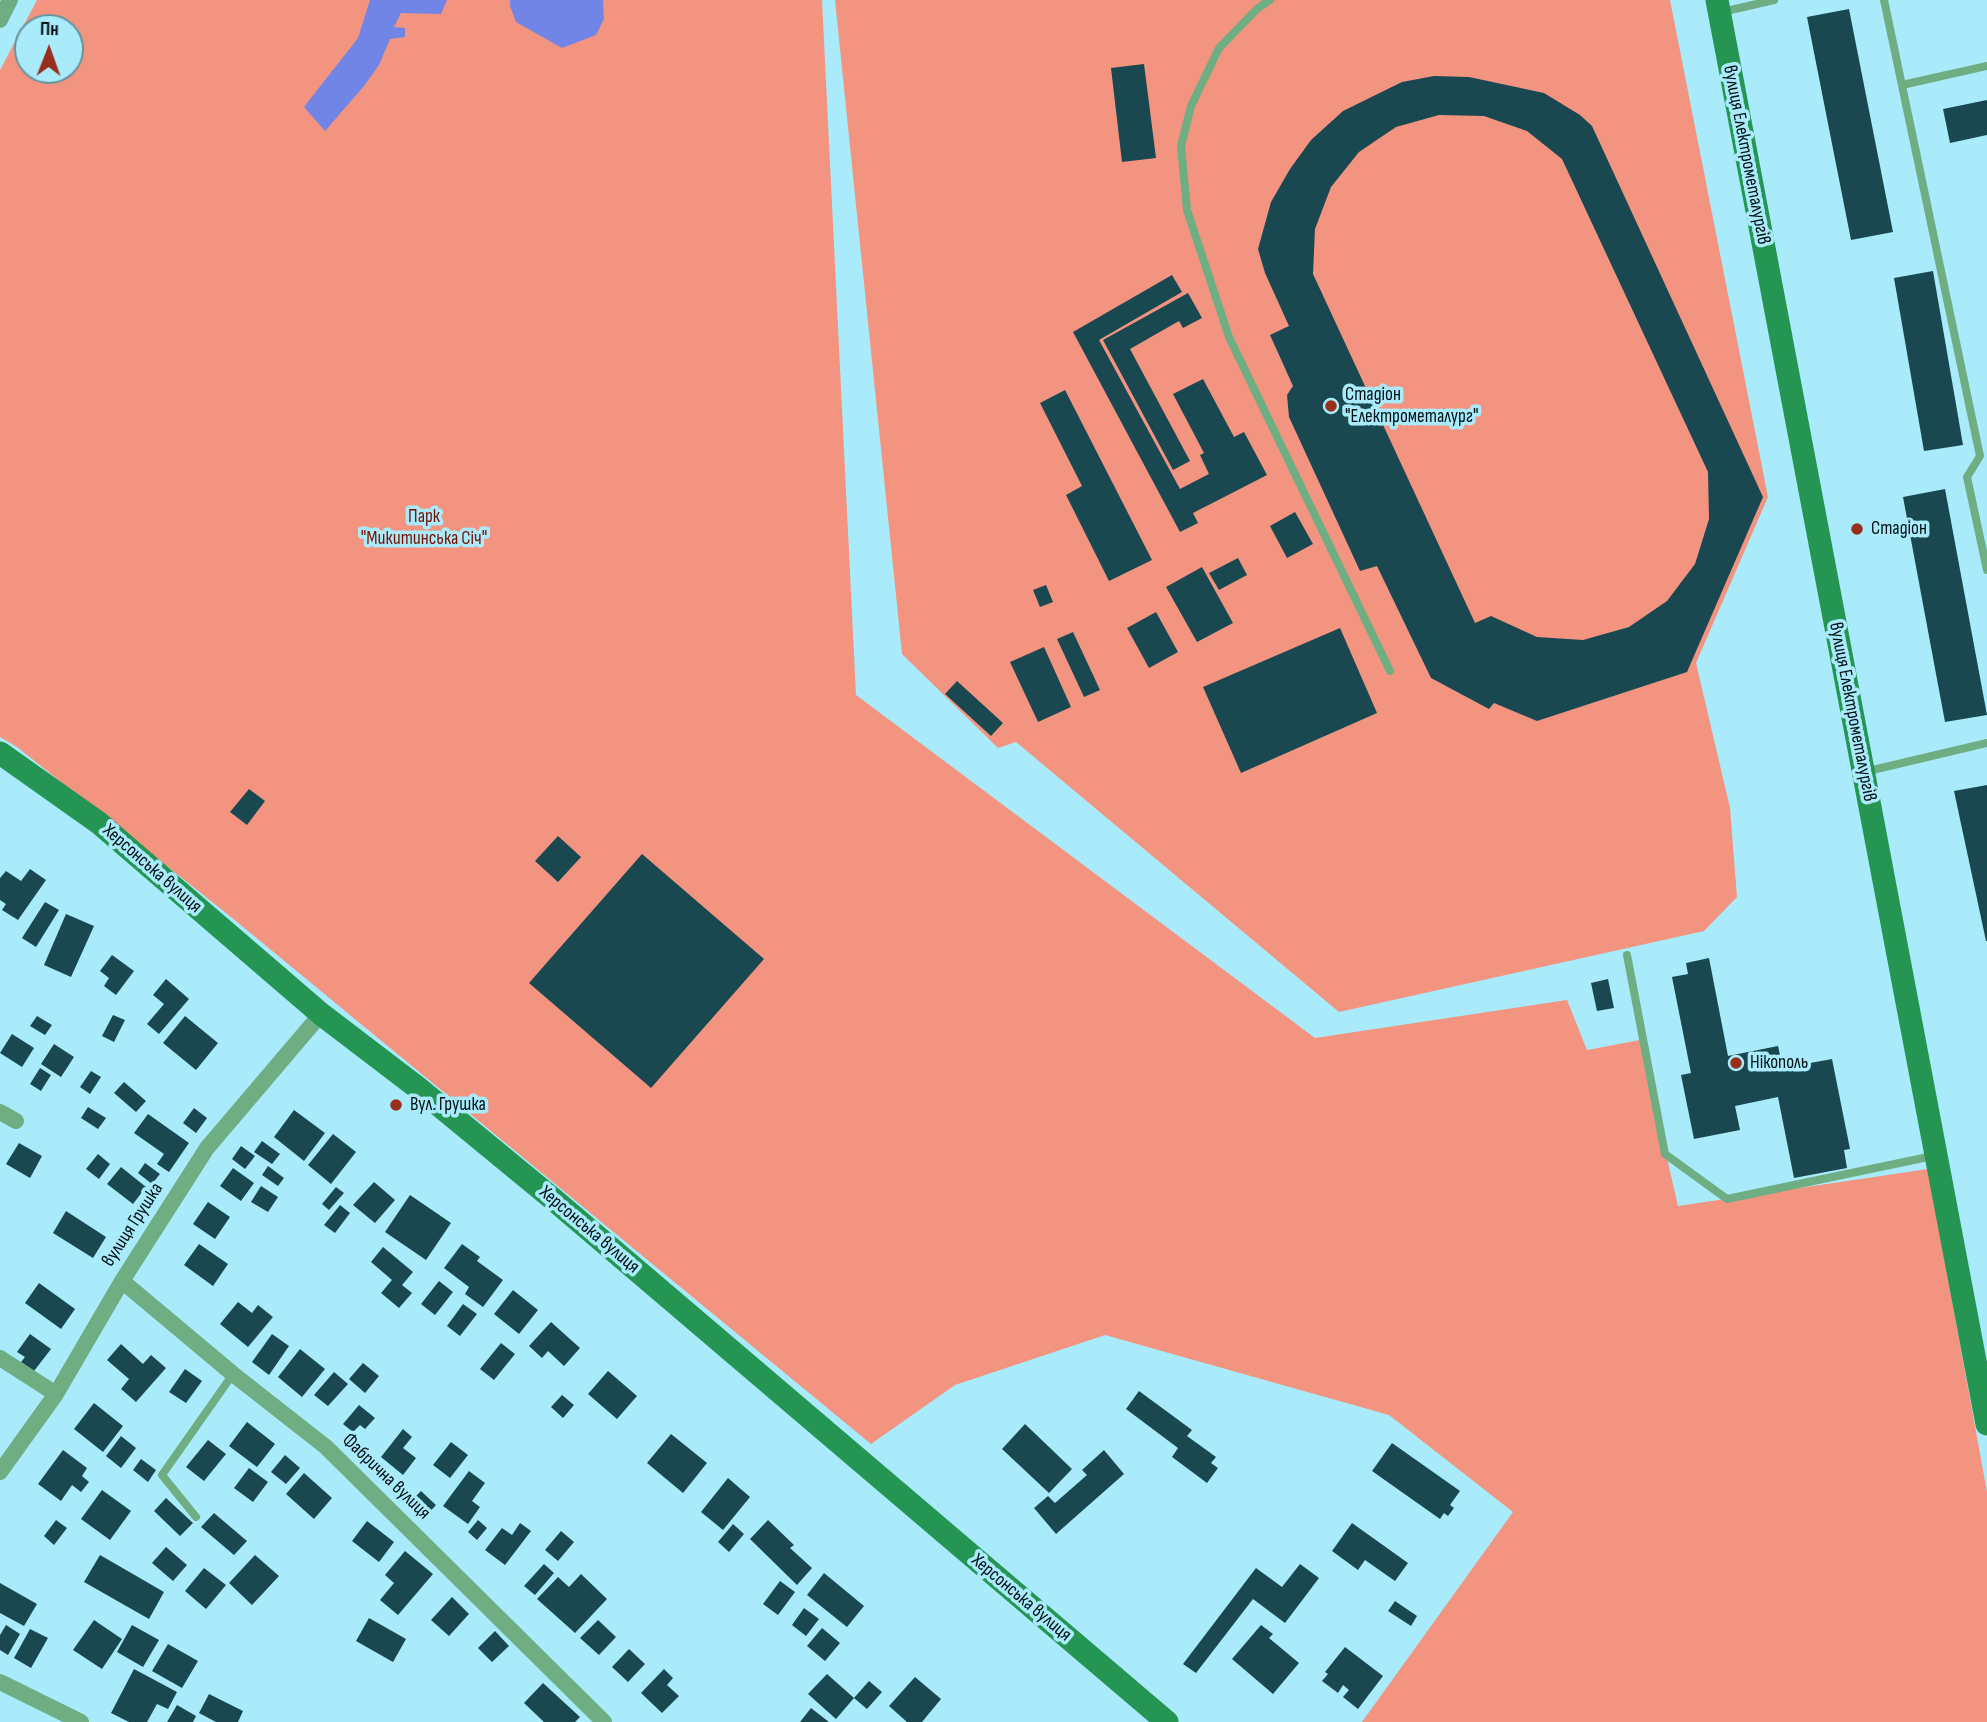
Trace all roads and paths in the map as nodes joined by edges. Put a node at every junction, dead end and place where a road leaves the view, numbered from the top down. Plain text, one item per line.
1 (10, 0) edge
2 (1270, 0) edge
3 (1774, 0) edge
4 (1884, 0) edge
5 (1718, 6) edge
6 (0, 20) edge
7 (1987, 66) edge
8 (1902, 85) junction
9 (1987, 570) edge
10 (1390, 671) dead end
11 (1987, 743) edge
12 (0, 753) edge
13 (1863, 772) junction
14 (1627, 955) dead end
15 (321, 1014) junction
16 (0, 1112) edge
17 (16, 1121) dead end
18 (1936, 1156) junction
19 (122, 1281) junction
20 (0, 1358) edge
21 (233, 1374) junction
22 (56, 1394) junction
23 (1986, 1419) edge
24 (0, 1472) edge
25 (196, 1517) dead end
26 (0, 1682) edge
27 (81, 1722) edge
28 (604, 1722) edge
29 (1167, 1722) edge

1 - 6 street
2 - 10 lane
3 - 5 lane
4 - 8 lane
5 - 13 main road, вулиця Електрометалургів
7 - 8 lane
8 - 9 lane
11 - 13 lane
12 - 15 main road, Херсонська вулиця
13 - 18 main road, вулиця Електрометалургів
14 - 18 lane
15 - 19 street, вулиця Грушка
15 - 29 main road, Херсонська вулиця
16 - 17 street
18 - 23 main road, вулиця Електрометалургів
19 - 21 street, Фабрична вулиця
19 - 22 street, вулиця Грушка
20 - 22 street
21 - 25 lane
21 - 28 street, Фабрична вулиця
22 - 24 street, вулиця Грушка
26 - 27 street

